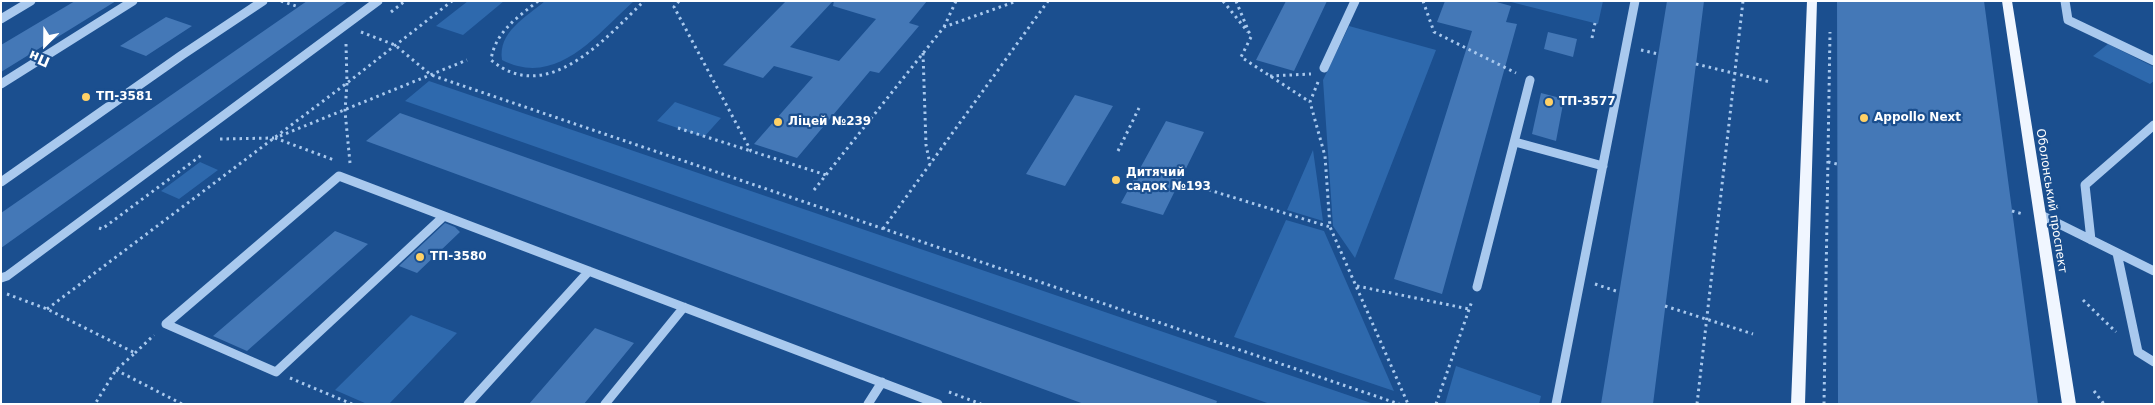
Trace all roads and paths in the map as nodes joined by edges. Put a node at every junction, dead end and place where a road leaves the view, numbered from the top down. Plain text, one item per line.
1 (30, 1) edge
2 (133, 1) edge
3 (263, 1) edge
4 (281, 1) edge
5 (378, 1) edge
6 (452, 1) edge
7 (538, 1) edge
8 (644, 1) edge
9 (679, 1) edge
10 (956, 1) edge
11 (1017, 1) edge
12 (1048, 1) edge
13 (1223, 1) edge
14 (1236, 1) edge
15 (1355, 1) edge
16 (1423, 1) edge
17 (1635, 1) edge
18 (1743, 1) edge
19 (1812, 1) edge
20 (2007, 1) edge
21 (2065, 1) edge
22 (299, 6) dead end
23 (1, 19) edge
24 (1595, 23) dead end
25 (344, 26) junction
26 (944, 27) junction
27 (1830, 30) dead end
28 (1252, 37) junction
29 (1592, 38) dead end
30 (395, 46) junction
31 (923, 53) junction
32 (467, 60) dead end
33 (2154, 61) edge
34 (1696, 64) dead end
35 (1322, 71) junction
36 (1735, 73) junction
37 (431, 75) junction
38 (1269, 76) junction
39 (1530, 80) joint
40 (1770, 82) dead end
41 (347, 83) junction
42 (1, 84) edge
43 (1310, 102) junction
44 (1139, 108) dead end
45 (345, 111) junction
46 (2154, 126) edge
47 (678, 128) dead end
48 (198, 135) junction
49 (275, 138) junction
50 (1516, 142) junction
51 (751, 151) junction
52 (1118, 151) dead end
53 (1828, 162) junction
54 (930, 164) junction
55 (1837, 164) dead end
56 (1603, 166) junction
57 (826, 175) junction
58 (339, 176) junction
59 (1, 182) edge
60 (1196, 186) dead end
61 (814, 190) dead end
62 (2012, 211) dead end
63 (2025, 214) dead end
64 (2039, 214) junction
65 (444, 216) junction
66 (1330, 227) junction
67 (883, 229) junction
68 (2091, 240) junction
69 (2117, 253) junction
70 (589, 271) junction
71 (2154, 271) edge
72 (1, 278) edge
73 (1580, 280) junction
74 (1356, 286) junction
75 (1477, 287) joint
76 (1, 292) edge
77 (1620, 292) dead end
78 (1665, 306) dead end
79 (684, 307) junction
80 (47, 309) junction
81 (1469, 309) junction
82 (1706, 320) junction
83 (166, 324) junction
84 (1753, 334) dead end
85 (135, 353) junction
86 (2154, 362) edge
87 (116, 370) junction
88 (276, 372) junction
89 (882, 382) junction
90 (2094, 391) dead end
91 (95, 404) edge
92 (182, 404) edge
93 (352, 404) edge
94 (468, 404) edge
95 (605, 404) edge
96 (868, 404) edge
97 (938, 404) edge
98 (1399, 404) edge
99 (1408, 404) edge
100 (1436, 404) edge
101 (1556, 404) edge
102 (1697, 404) edge
103 (1798, 404) edge
104 (1824, 404) edge
105 (2068, 404) edge
106 (2104, 404) edge

1 - 23 lane
2 - 42 lane
3 - 59 lane
4 - 22 path
5 - 25 lane
6 - 30 path
7 - 8 path
9 - 51 path
10 - 26 path
11 - 26 path
12 - 54 path
13 - 28 path
14 - 28 path
15 - 35 lane
16 - 39 path
17 - 56 lane
18 - 36 path
19 - 103 main road
20 - 64 main road, Оболонський проспект
21 - 33 lane
24 - 29 path
25 - 41 path
25 - 48 lane
26 - 31 path
27 - 53 path
28 - 38 path
30 - 37 path
30 - 41 path
31 - 54 path
31 - 57 path
32 - 37 path
34 - 36 path
35 - 38 path
35 - 43 path
36 - 40 path
36 - 82 path
37 - 45 path
37 - 67 path
38 - 43 path
39 - 50 lane
41 - 45 path
41 - 49 path
43 - 66 path
44 - 52 path
45 - 49 path
45 - 58 path
46 - 68 lane
47 - 51 path
48 - 49 path
48 - 72 lane
49 - 80 path
50 - 56 lane
50 - 75 lane
51 - 57 path
53 - 55 path
53 - 104 path
54 - 67 path
56 - 73 lane
57 - 61 path
58 - 65 lane
58 - 83 lane
60 - 66 path
62 - 63 path
64 - 68 lane
64 - 105 main road, Оболонський проспект
65 - 70 lane
65 - 88 lane
66 - 74 path
67 - 98 path
68 - 69 lane
69 - 71 lane
69 - 86 lane
70 - 79 lane
70 - 94 lane
73 - 77 path
73 - 101 lane
74 - 81 path
74 - 99 path
75 - 81 path
76 - 80 path
78 - 82 path
79 - 89 lane
79 - 95 lane
80 - 85 path
81 - 100 path
82 - 84 path
82 - 102 path
83 - 85 path
83 - 88 lane
85 - 87 path
87 - 91 path
87 - 92 path
88 - 93 path
89 - 96 lane
89 - 97 lane
90 - 106 path

